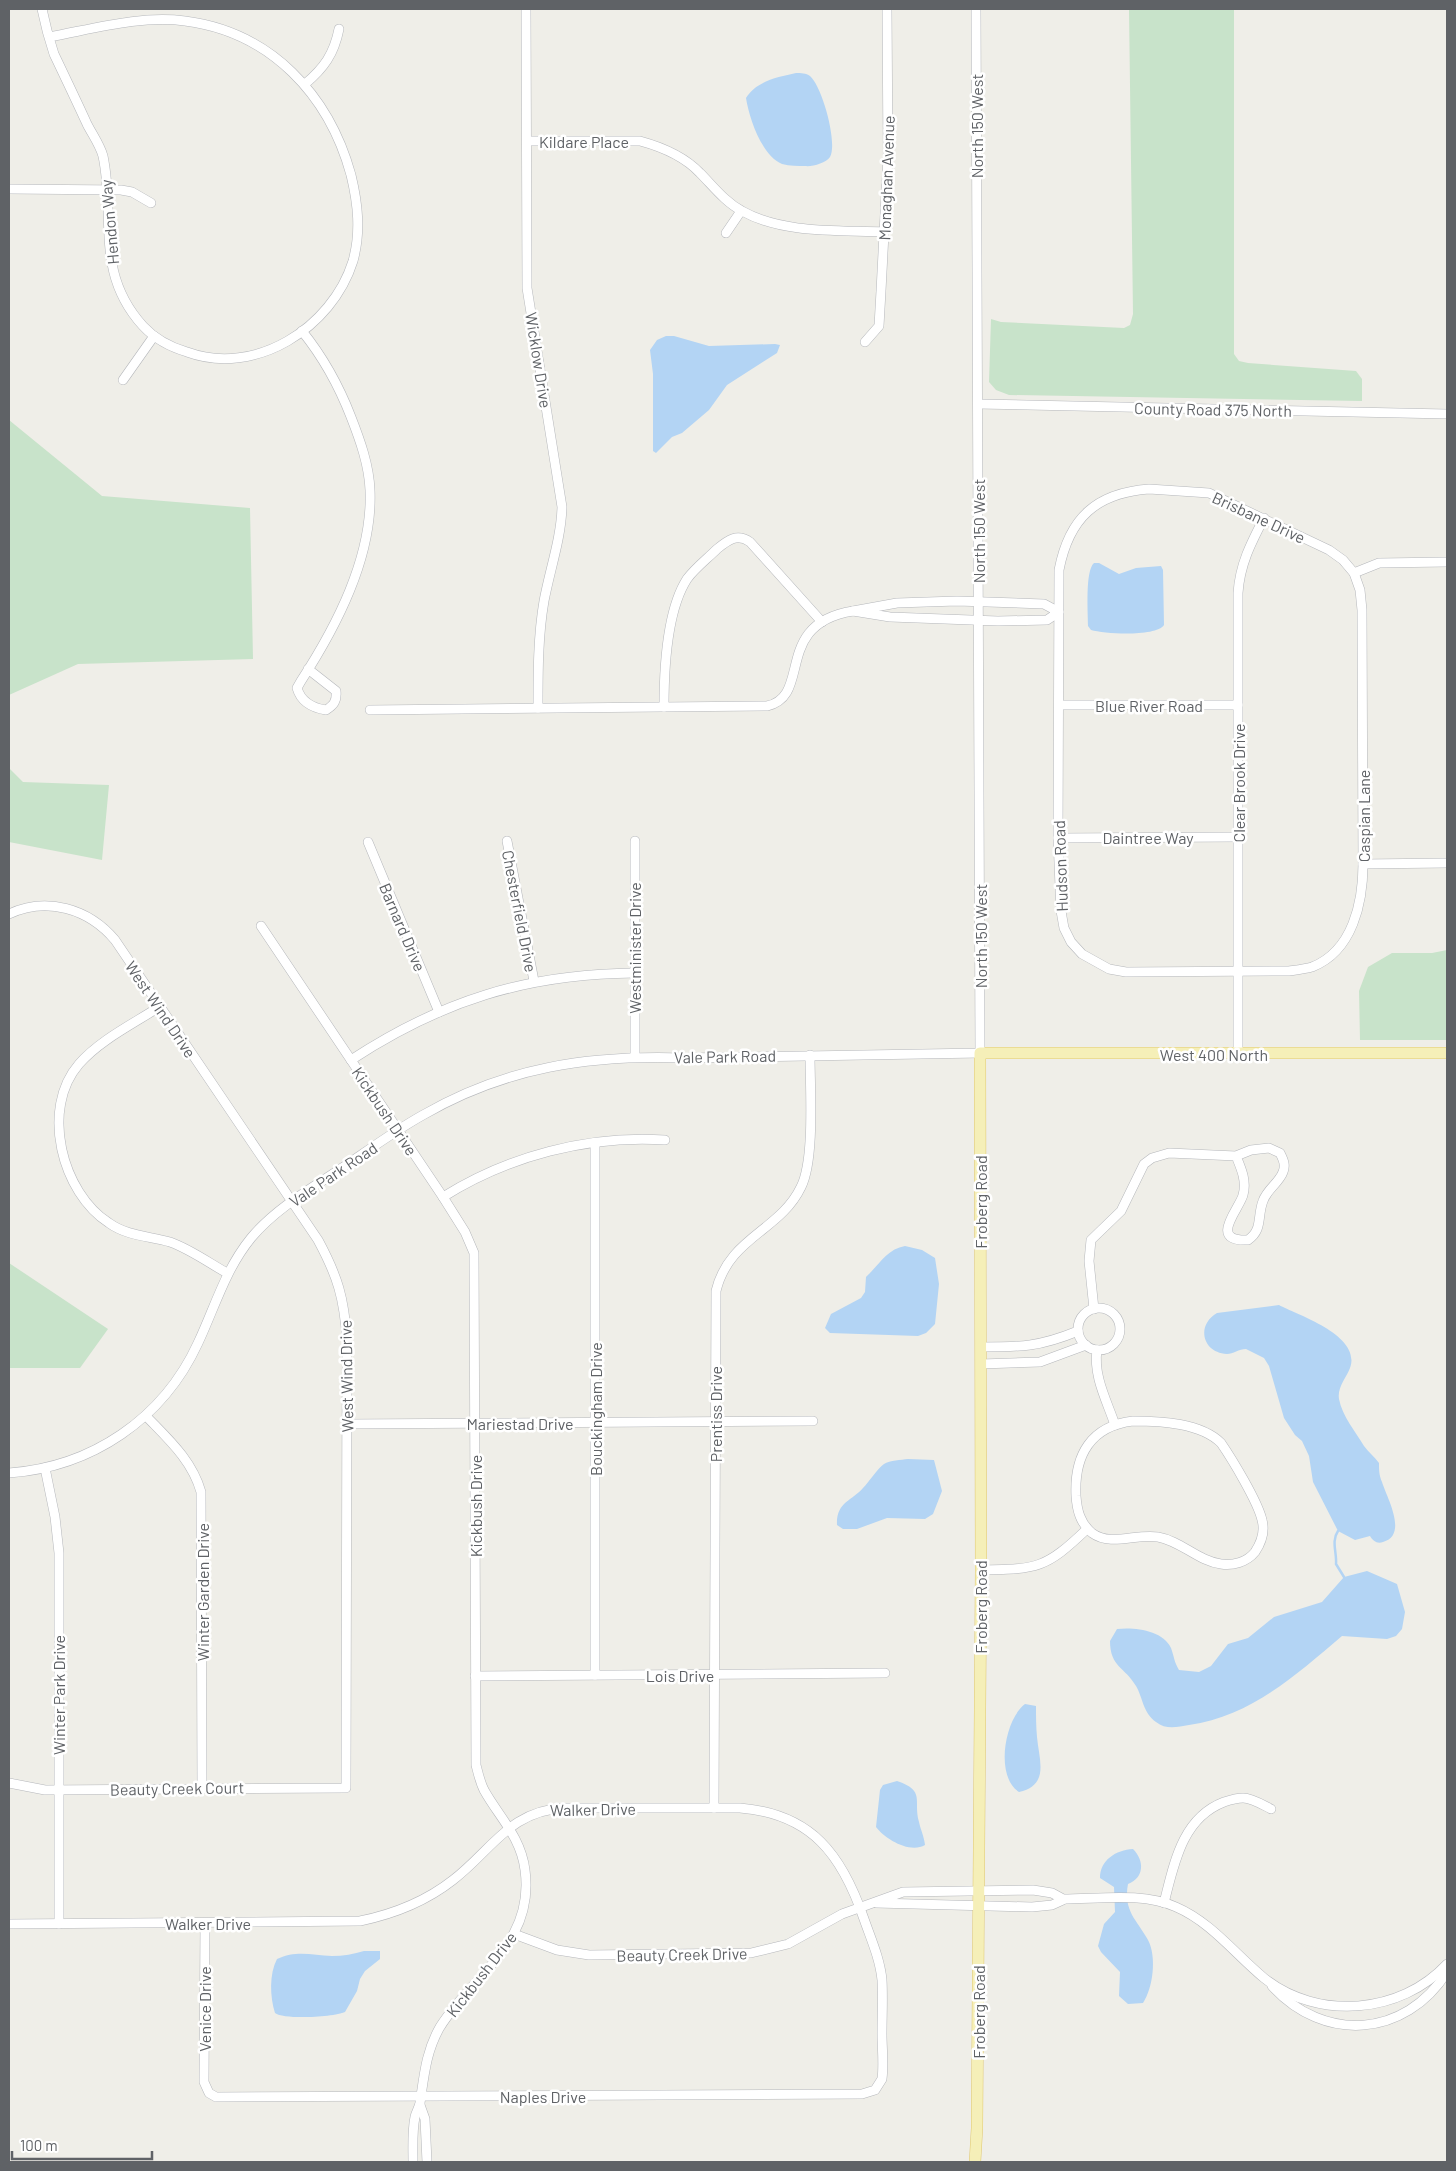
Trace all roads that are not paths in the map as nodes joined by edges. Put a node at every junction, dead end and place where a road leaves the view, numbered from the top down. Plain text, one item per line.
1 (42, 9) edge
2 (526, 9) edge
3 (887, 9) edge
4 (976, 9) edge
5 (340, 29) dead end
6 (49, 37) junction
7 (304, 84) junction
8 (528, 141) junction
9 (9, 189) edge
10 (106, 189) junction
11 (151, 203) dead end
12 (742, 211) junction
13 (884, 232) junction
14 (726, 233) dead end
15 (302, 331) junction
16 (154, 336) junction
17 (865, 342) dead end
18 (123, 380) dead end
19 (978, 404) junction
20 (1447, 414) edge
21 (1264, 518) junction
22 (1447, 562) edge
23 (1354, 573) junction
24 (978, 603) junction
25 (853, 611) junction
26 (1059, 612) junction
27 (979, 620) junction
28 (822, 622) junction
29 (308, 669) junction
30 (1060, 705) junction
31 (1238, 705) junction
32 (664, 707) junction
33 (538, 708) junction
34 (370, 710) dead end
35 (1238, 837) junction
36 (1058, 838) junction
37 (635, 841) dead end
38 (368, 842) dead end
39 (506, 842) dead end
40 (1447, 863) edge
41 (1363, 864) junction
42 (9, 914) edge
43 (261, 926) dead end
44 (1238, 972) junction
45 (634, 973) junction
46 (534, 981) junction
47 (159, 1006) junction
48 (439, 1012) junction
49 (980, 1052) junction
50 (1447, 1053) edge
51 (810, 1054) junction
52 (1238, 1054) junction
53 (635, 1056) junction
54 (351, 1060) junction
55 (398, 1130) junction
56 (665, 1140) dead end
57 (595, 1143) junction
58 (1236, 1156) junction
59 (443, 1197) junction
60 (291, 1202) junction
61 (227, 1273) junction
62 (1094, 1309) junction
63 (1078, 1332) junction
64 (1086, 1345) junction
65 (980, 1347) junction
66 (1097, 1350) junction
67 (981, 1364) junction
68 (146, 1416) junction
69 (813, 1421) dead end
70 (715, 1422) junction
71 (595, 1423) junction
72 (347, 1424) junction
73 (475, 1424) junction
74 (1115, 1425) junction
75 (45, 1468) junction
76 (9, 1473) edge
77 (1087, 1529) junction
78 (981, 1570) junction
79 (885, 1673) dead end
80 (715, 1674) junction
81 (595, 1675) junction
82 (475, 1676) junction
83 (9, 1783) edge
84 (202, 1788) junction
85 (346, 1788) joint
86 (58, 1790) junction
87 (714, 1808) junction
88 (1271, 1808) dead end
89 (510, 1827) junction
90 (979, 1890) junction
91 (1063, 1899) junction
92 (871, 1903) junction
93 (1164, 1903) junction
94 (860, 1907) junction
95 (979, 1907) junction
96 (205, 1923) junction
97 (9, 1924) edge
98 (59, 1924) junction
99 (514, 1934) junction
100 (1447, 1964) edge
101 (1447, 1972) edge
102 (1265, 1978) junction
103 (877, 2088) joint
104 (209, 2093) joint
105 (420, 2101) junction
106 (413, 2162) edge
107 (426, 2162) edge
108 (975, 2162) edge

1 - 6 street, Hendon Way
2 - 8 street, Wicklow Drive
3 - 13 street, Monaghan Avenue
4 - 19 street, North 150 West
5 - 7 street
6 - 7 street, Hendon Way
6 - 10 street, Hendon Way
7 - 15 street, Hendon Way
8 - 12 street, Kildare Place
8 - 33 street, Wicklow Drive
9 - 10 street
10 - 11 street
10 - 16 street, Hendon Way
12 - 13 street, Kildare Place
12 - 14 street
13 - 17 street, Monaghan Avenue
15 - 16 street, Hendon Way
15 - 29 street
16 - 18 street
19 - 20 street, County Road 375 North
19 - 24 street, North 150 West
21 - 23 street, Brisbane Drive
21 - 26 street, Brisbane Drive
21 - 31 street, Clear Brook Drive
22 - 23 street
23 - 41 street, Caspian Lane
24 - 25 street
24 - 26 street
24 - 27 street, North 150 West
25 - 27 street
25 - 28 street
26 - 27 street
26 - 30 street, Hudson Road
27 - 49 street, North 150 West
28 - 32 street
28 - 32 street
29 - 29 street
30 - 31 street, Blue River Road
30 - 36 street, Hudson Road
31 - 35 street, Clear Brook Drive
32 - 33 street
33 - 34 street
35 - 36 street, Daintree Way
35 - 44 street, Clear Brook Drive
36 - 44 street, Hudson Road
37 - 45 street, Westminister Drive
38 - 48 street, Barnard Drive
39 - 46 street, Chesterfield Drive
40 - 41 street
41 - 44 street, Caspian Lane
42 - 47 street, West Wind Drive
43 - 54 street, Kickbush Drive
44 - 52 street, Clear Brook Drive
45 - 46 street
45 - 53 street, Westminister Drive
46 - 48 street
47 - 60 street, West Wind Drive
47 - 61 street
48 - 54 street
49 - 51 street, Vale Park Road
49 - 52 main road, West 400 North
49 - 65 main road, Froberg Road
50 - 52 main road, West 400 North
51 - 53 street, Vale Park Road
51 - 70 street, Prentiss Drive
53 - 55 street, Vale Park Road
54 - 55 street, Kickbush Drive
55 - 59 street, Kickbush Drive
55 - 60 street, Vale Park Road
56 - 57 street
57 - 59 street
57 - 71 street, Bouckingham Drive
58 - 58 street
58 - 62 street
59 - 73 street, Kickbush Drive
60 - 61 street, Vale Park Road
60 - 72 street, West Wind Drive
61 - 68 street, Vale Park Road
62 - 63 street
62 - 66 street
63 - 64 street
63 - 65 street
64 - 66 street
64 - 67 street
65 - 67 main road, Froberg Road
66 - 74 street
67 - 78 main road, Froberg Road
68 - 75 street, Vale Park Road
68 - 84 street, Winter Garden Drive
69 - 70 street, Mariestad Drive
70 - 71 street, Mariestad Drive
70 - 80 street, Prentiss Drive
71 - 73 street, Mariestad Drive
71 - 81 street, Bouckingham Drive
72 - 73 street, Mariestad Drive
72 - 85 street, West Wind Drive
73 - 82 street, Kickbush Drive
74 - 77 street
74 - 77 street
75 - 76 street, Vale Park Road
75 - 86 street, Winter Park Drive
77 - 78 street
78 - 90 main road, Froberg Road
79 - 80 street, Lois Drive
80 - 81 street, Lois Drive
80 - 87 street, Prentiss Drive
81 - 82 street, Lois Drive
82 - 89 street, Kickbush Drive
83 - 86 street, Beauty Creek Court
84 - 85 street, Beauty Creek Court
84 - 86 street, Beauty Creek Court
86 - 98 street, Winter Park Drive
87 - 89 street, Walker Drive
87 - 94 street, Walker Drive
88 - 93 street
89 - 96 street, Walker Drive
89 - 99 street, Kickbush Drive
90 - 91 street, Beauty Creek Drive
90 - 92 street, Beauty Creek Drive
90 - 95 main road, Froberg Road
91 - 93 street
91 - 95 street, Beauty Creek Drive
92 - 94 street, Beauty Creek Drive
92 - 95 street, Beauty Creek Drive
93 - 102 street
94 - 99 street, Beauty Creek Drive
94 - 103 street, Walker Drive
95 - 108 main road, Froberg Road
96 - 98 street, Walker Drive
96 - 104 street, Venice Drive
97 - 98 street, Walker Drive
99 - 105 street, Kickbush Drive
100 - 102 street
101 - 102 street
103 - 105 street, Naples Drive
104 - 105 street, Naples Drive
105 - 106 street, Kickbush Drive
105 - 107 street, Kickbush Drive

